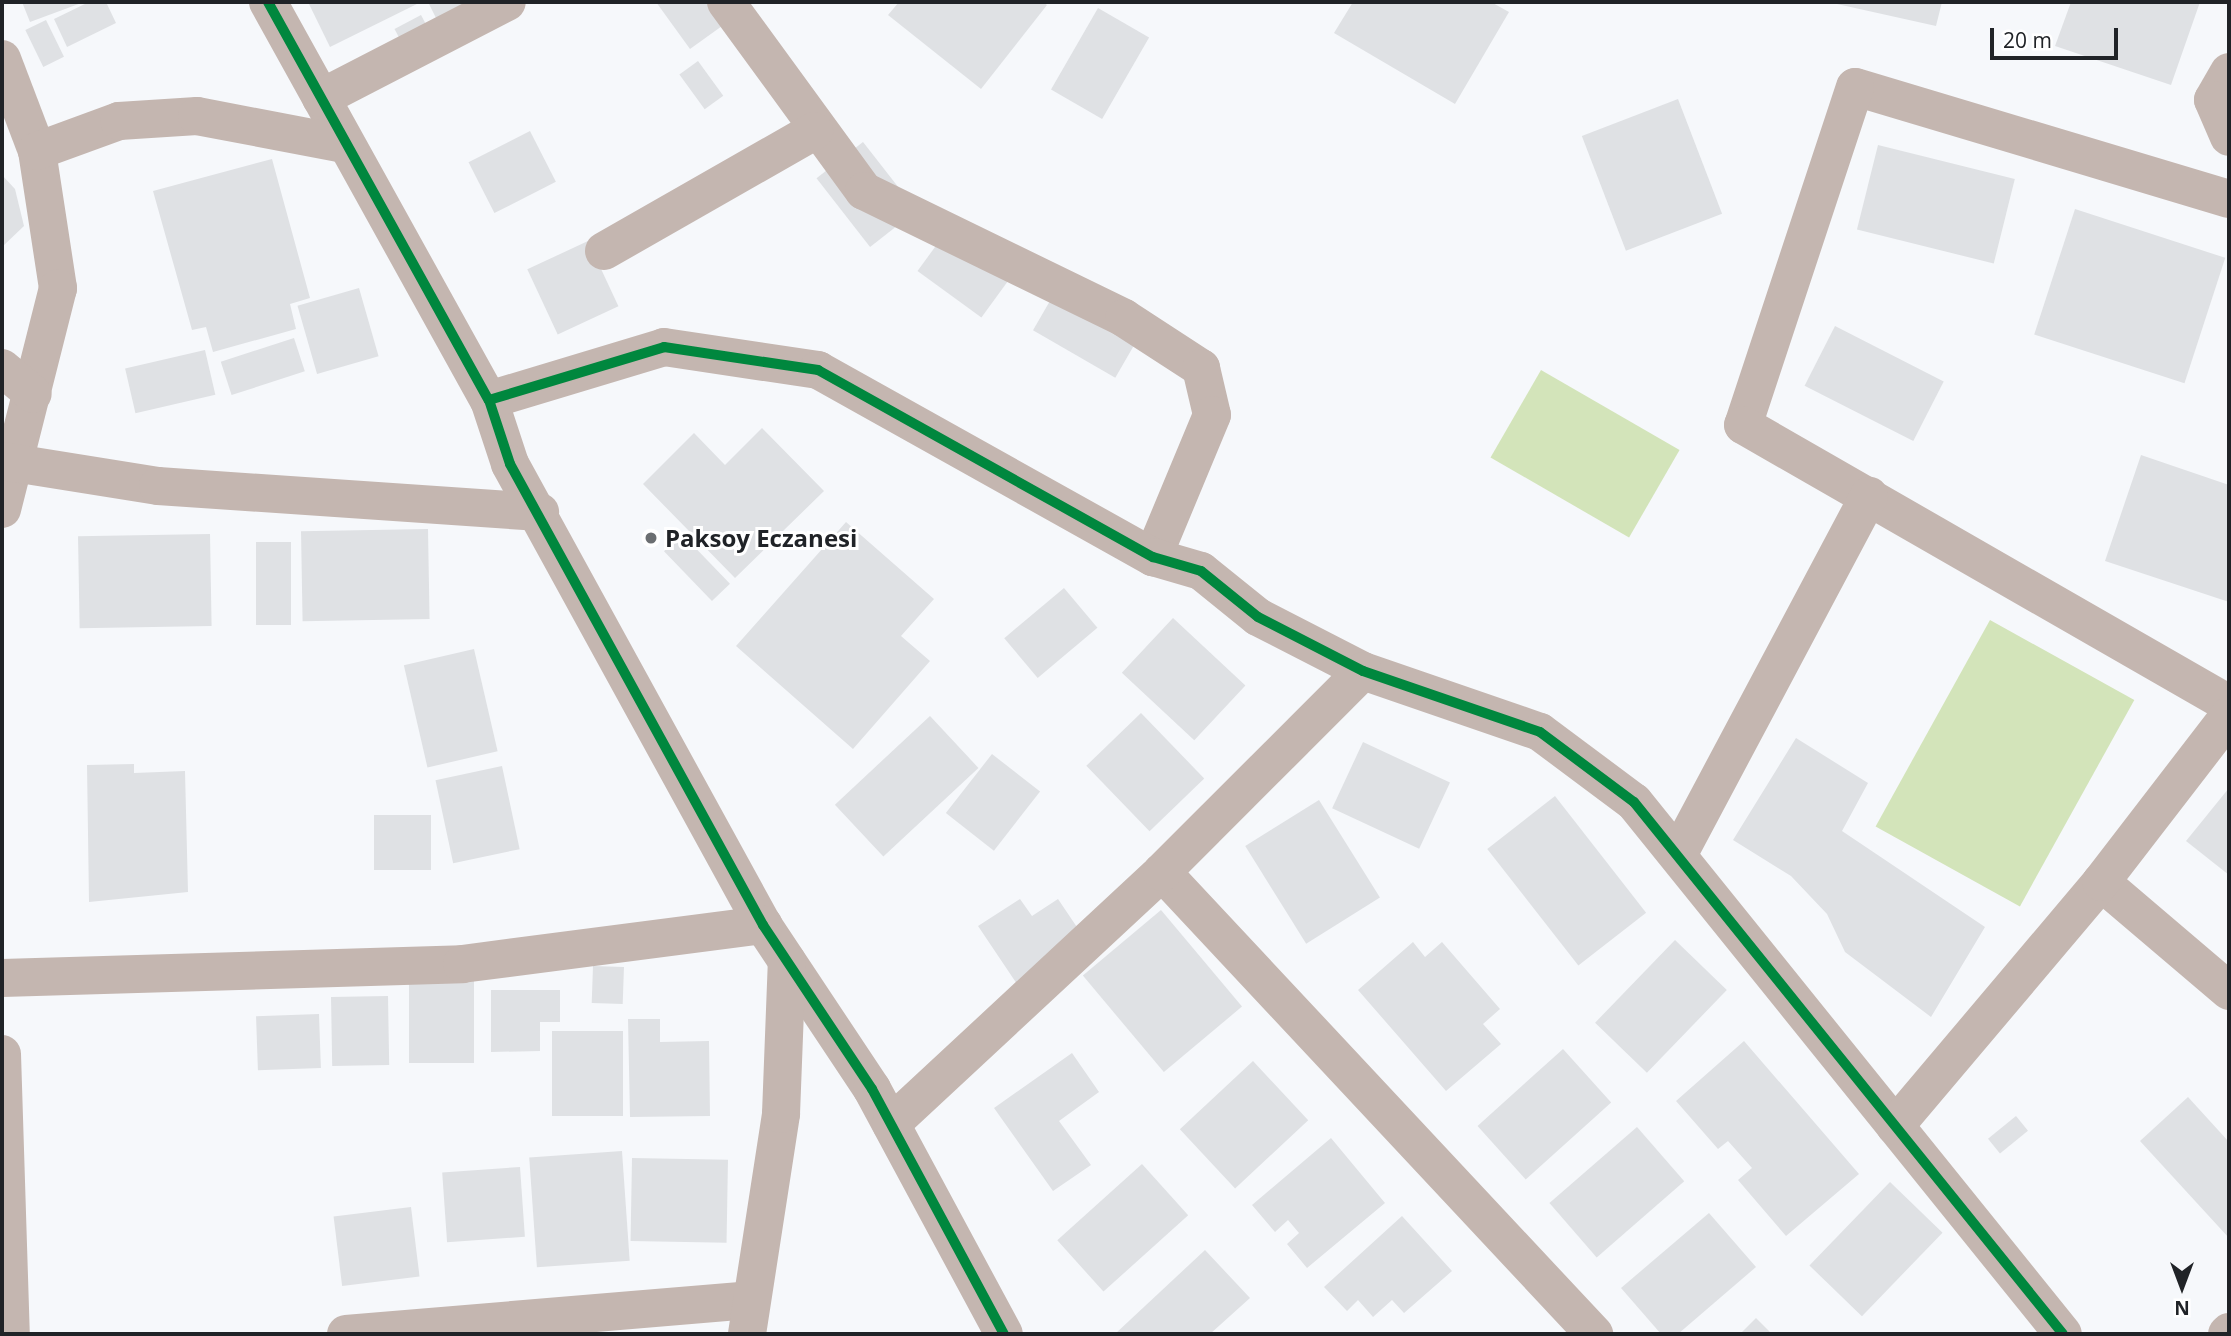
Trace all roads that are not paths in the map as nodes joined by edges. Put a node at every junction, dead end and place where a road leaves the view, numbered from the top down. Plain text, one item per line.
1 (268, 2) edge
2 (507, 2) edge
3 (726, 2) edge
4 (2, 59) edge
5 (2229, 72) edge
6 (321, 98) junction
7 (814, 131) junction
8 (2229, 136) edge
9 (344, 144) junction
10 (37, 151) junction
11 (2229, 199) edge
12 (604, 251) dead end
13 (2, 368) edge
14 (33, 394) junction
15 (489, 400) junction
16 (8, 463) edge
17 (1869, 496) junction
18 (2, 509) edge
19 (540, 512) junction
20 (1153, 556) junction
21 (1363, 671) junction
22 (2229, 704) edge
23 (2229, 716) edge
24 (1678, 855) junction
25 (1162, 872) junction
26 (2101, 882) junction
27 (764, 925) junction
28 (787, 961) junction
29 (2, 978) edge
30 (2229, 991) edge
31 (2, 1054) edge
32 (891, 1124) junction
33 (1895, 1126) junction
34 (749, 1317) edge
35 (11, 1334) edge
36 (346, 1334) edge
37 (1004, 1334) edge
38 (1594, 1334) edge
39 (2063, 1334) edge

1 - 6 street
2 - 6 street
3 - 7 street
4 - 10 street
5 - 8 street
6 - 9 street
7 - 12 street
7 - 20 street
9 - 10 street
9 - 15 street
10 - 14 street
11 - 17 street
13 - 14 street
14 - 16 street
15 - 19 street
15 - 20 street
16 - 18 street
16 - 19 street
17 - 22 street
17 - 24 street
19 - 27 street
20 - 21 street
21 - 24 street
21 - 25 street
23 - 26 street
24 - 33 street
25 - 32 street
25 - 38 street
26 - 30 street
26 - 33 street
27 - 28 street
27 - 29 street
28 - 32 street
28 - 34 street
31 - 35 street
32 - 37 street
33 - 39 street
34 - 36 street

